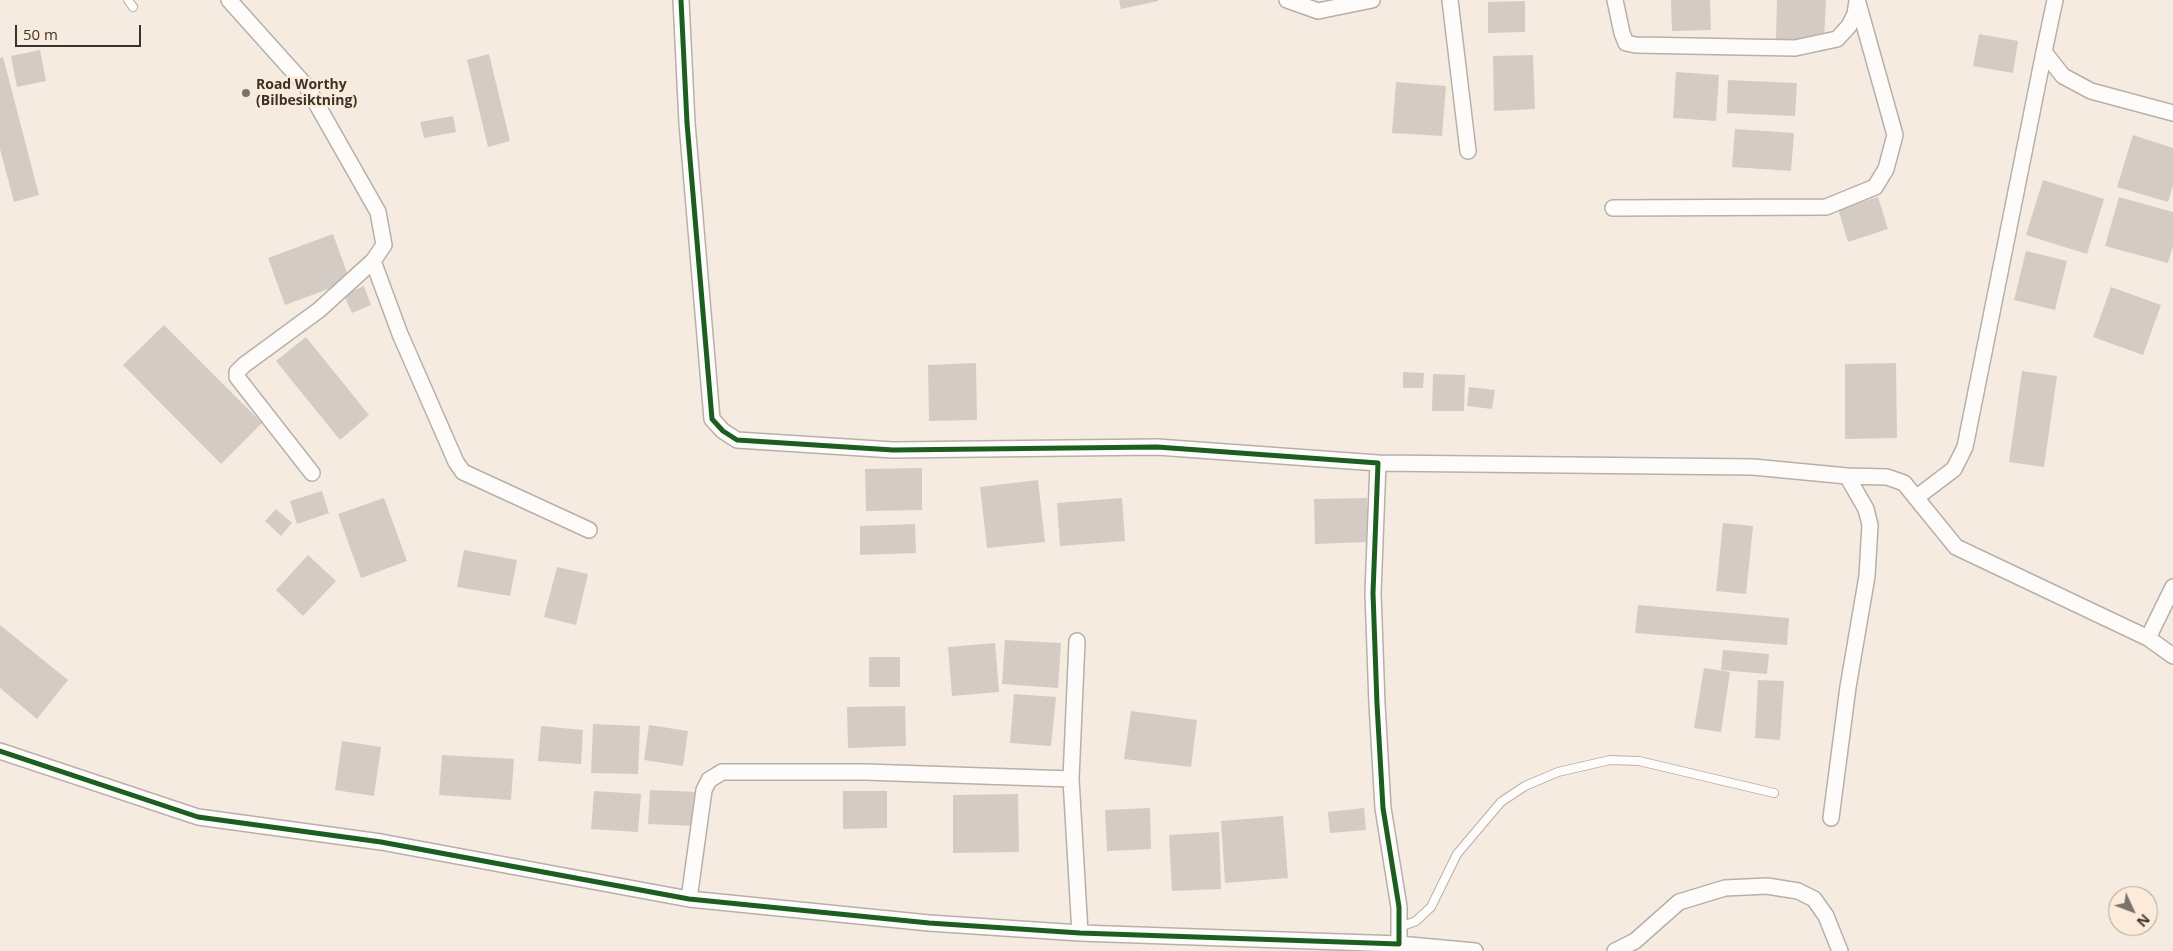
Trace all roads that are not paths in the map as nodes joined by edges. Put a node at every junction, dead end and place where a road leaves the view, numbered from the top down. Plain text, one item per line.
1 (128, 0) edge
2 (229, 0) edge
3 (682, 0) edge
4 (1286, 0) edge
5 (1372, 0) edge
6 (1450, 0) edge
7 (1615, 0) edge
8 (2055, 0) edge
9 (1857, 1) edge
10 (134, 7) dead end
11 (2044, 52) junction
12 (2173, 113) edge
13 (1468, 151) dead end
14 (1614, 208) dead end
15 (373, 261) junction
16 (1378, 464) junction
17 (312, 473) dead end
18 (1847, 476) junction
19 (1916, 497) junction
20 (589, 530) dead end
21 (2173, 586) edge
22 (2148, 638) junction
23 (1077, 641) dead end
24 (2173, 656) edge
25 (0, 751) edge
26 (1070, 779) junction
27 (1774, 793) dead end
28 (1831, 818) dead end
29 (689, 899) junction
30 (1400, 927) junction
31 (1080, 933) junction
32 (1399, 944) junction
33 (1475, 951) edge
34 (1615, 951) edge
35 (1840, 951) edge

1 - 10 lane
2 - 15 street
3 - 16 street
4 - 5 street
6 - 13 street
7 - 9 street
8 - 11 street
9 - 14 street
11 - 12 street
11 - 19 street
15 - 17 street
15 - 20 street
16 - 18 street
16 - 30 street
18 - 19 street
18 - 28 street
19 - 22 street
21 - 22 street
22 - 24 street
23 - 26 street
25 - 29 street
26 - 29 street
26 - 31 street
27 - 30 lane
29 - 31 street
30 - 32 street
31 - 32 street
32 - 33 street
34 - 35 street

